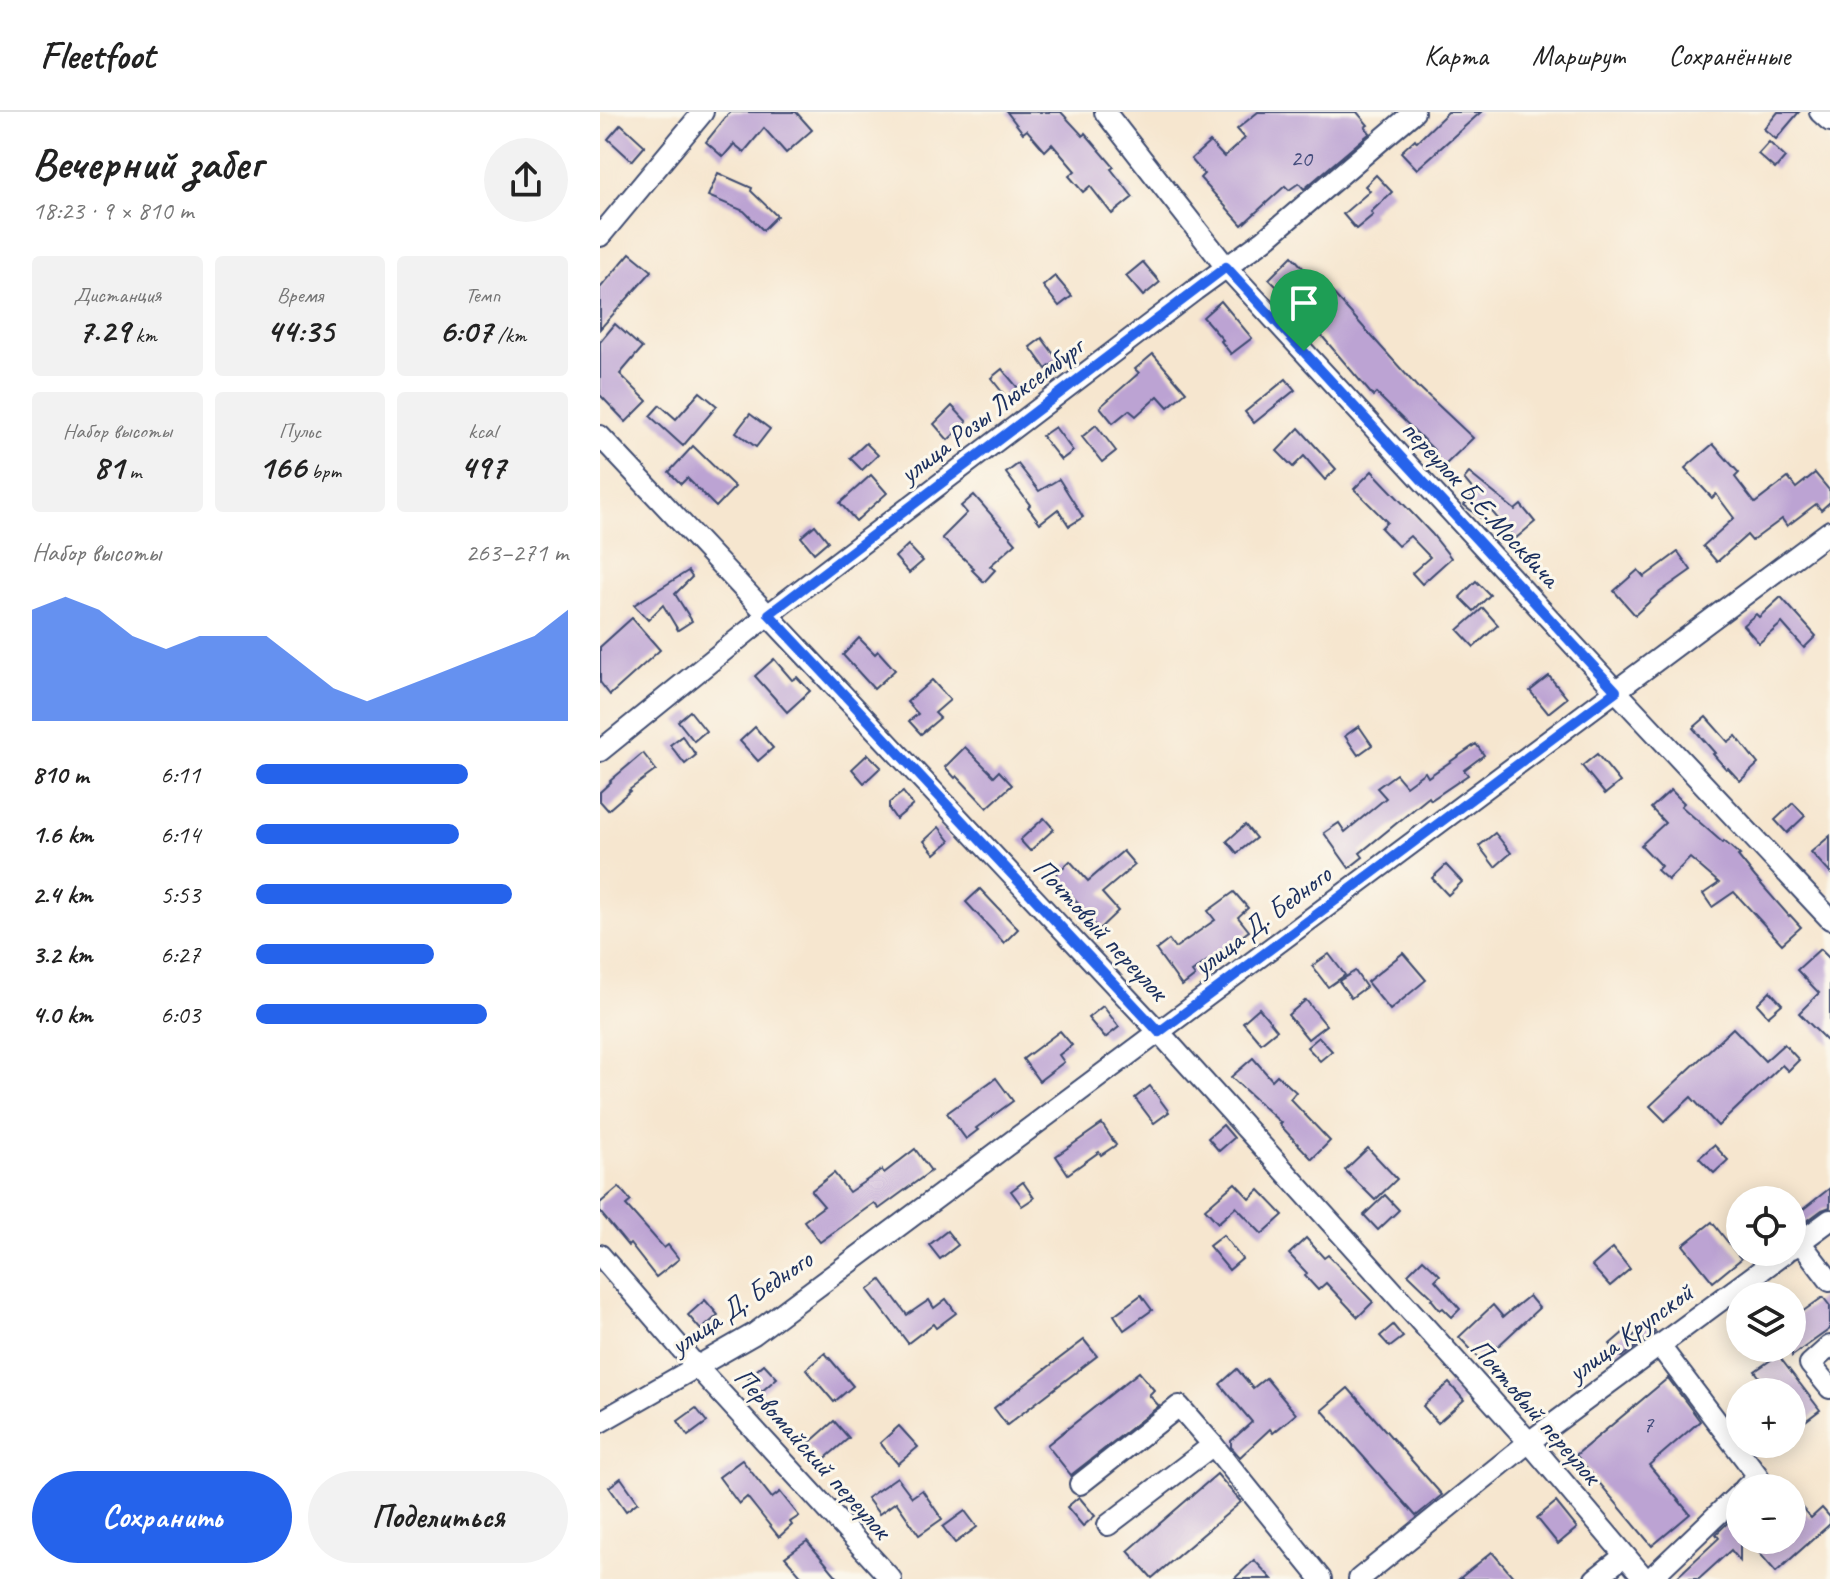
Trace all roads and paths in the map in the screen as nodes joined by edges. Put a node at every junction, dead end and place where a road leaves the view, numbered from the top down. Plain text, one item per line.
1 (703, 112) edge
2 (1105, 112) edge
3 (1414, 112) edge
4 (1820, 112) edge
5 (1830, 121) edge
6 (600, 236) edge
7 (1226, 267) junction
8 (600, 436) edge
9 (1830, 531) edge
10 (769, 614) junction
11 (1616, 691) junction
12 (600, 751) edge
13 (1830, 919) edge
14 (1159, 1032) junction
15 (1830, 1220) edge
16 (1806, 1238) edge
17 (600, 1255) edge
18 (1806, 1259) edge
19 (1767, 1266) edge
20 (1830, 1281) edge
21 (1659, 1345) junction
22 (1830, 1346) edge
23 (697, 1367) junction
24 (1830, 1388) edge
25 (600, 1422) edge
26 (1529, 1442) junction
27 (1213, 1445) junction
28 (1756, 1474) edge
29 (1080, 1484) dead end
30 (1726, 1506) edge
31 (1108, 1525) dead end
32 (1624, 1556) junction
33 (891, 1579) edge
34 (1321, 1579) edge
35 (1359, 1579) edge
36 (1595, 1579) edge
37 (1647, 1579) edge

1 - 6 street
2 - 7 street, переулок Б.Е.Москвича
3 - 7 street, улица Розы Люксембург
4 - 5 street
7 - 10 street, улица Розы Люксембург
7 - 11 street, переулок Б.Е.Москвича
8 - 10 street, Почтовый переулок
9 - 11 street, улица Д. Бедного
10 - 12 street, улица Розы Люксембург
10 - 14 street, Почтовый переулок
11 - 13 street, переулок Б.Е.Москвича
11 - 14 street, улица Д. Бедного
14 - 23 street, улица Д. Бедного
14 - 26 street, Почтовый переулок
15 - 16 street, улица Крупской
17 - 23 street, Первомайский переулок
18 - 20 street
19 - 21 street, улица Крупской
21 - 26 street, улица Крупской
21 - 28 street
22 - 24 street
23 - 25 street, улица Д. Бедного
23 - 33 street, Первомайский переулок
26 - 32 street, Почтовый переулок
26 - 35 street, улица Крупской
27 - 29 street
27 - 31 street
27 - 34 street
30 - 37 street
32 - 36 street
32 - 37 street, Почтовый переулок

